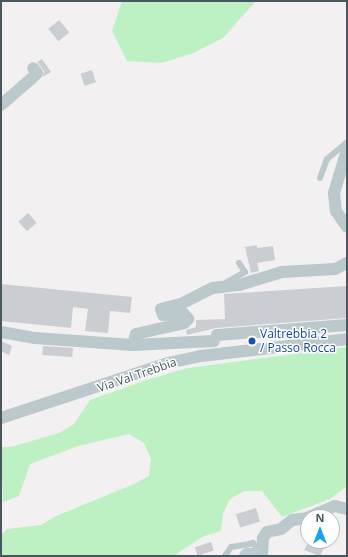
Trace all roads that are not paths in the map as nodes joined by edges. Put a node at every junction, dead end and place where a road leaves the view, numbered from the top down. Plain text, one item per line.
1 (33, 68) dead end
2 (1, 105) edge
3 (347, 142) edge
4 (347, 150) edge
5 (320, 178) dead end
6 (347, 227) edge
7 (239, 263) dead end
8 (347, 263) edge
9 (223, 286) junction
10 (347, 325) edge
11 (3, 330) edge
12 (273, 339) junction
13 (347, 339) edge
14 (133, 344) junction
15 (1, 418) edge
16 (328, 509) edge
17 (347, 509) edge
18 (300, 519) edge
19 (225, 556) edge
20 (247, 556) edge
21 (254, 556) edge
22 (261, 556) edge

1 - 2 street
3 - 5 lane
4 - 6 street
7 - 9 lane
8 - 9 street
9 - 14 street
10 - 12 street, Via Val Trebbia
11 - 14 street, Via Val Trebbia
12 - 13 street, Via Val Trebbia
12 - 14 street, Via Val Trebbia
12 - 15 street, Via Val Trebbia
16 - 17 street
18 - 22 street
19 - 22 lane
20 - 21 street

